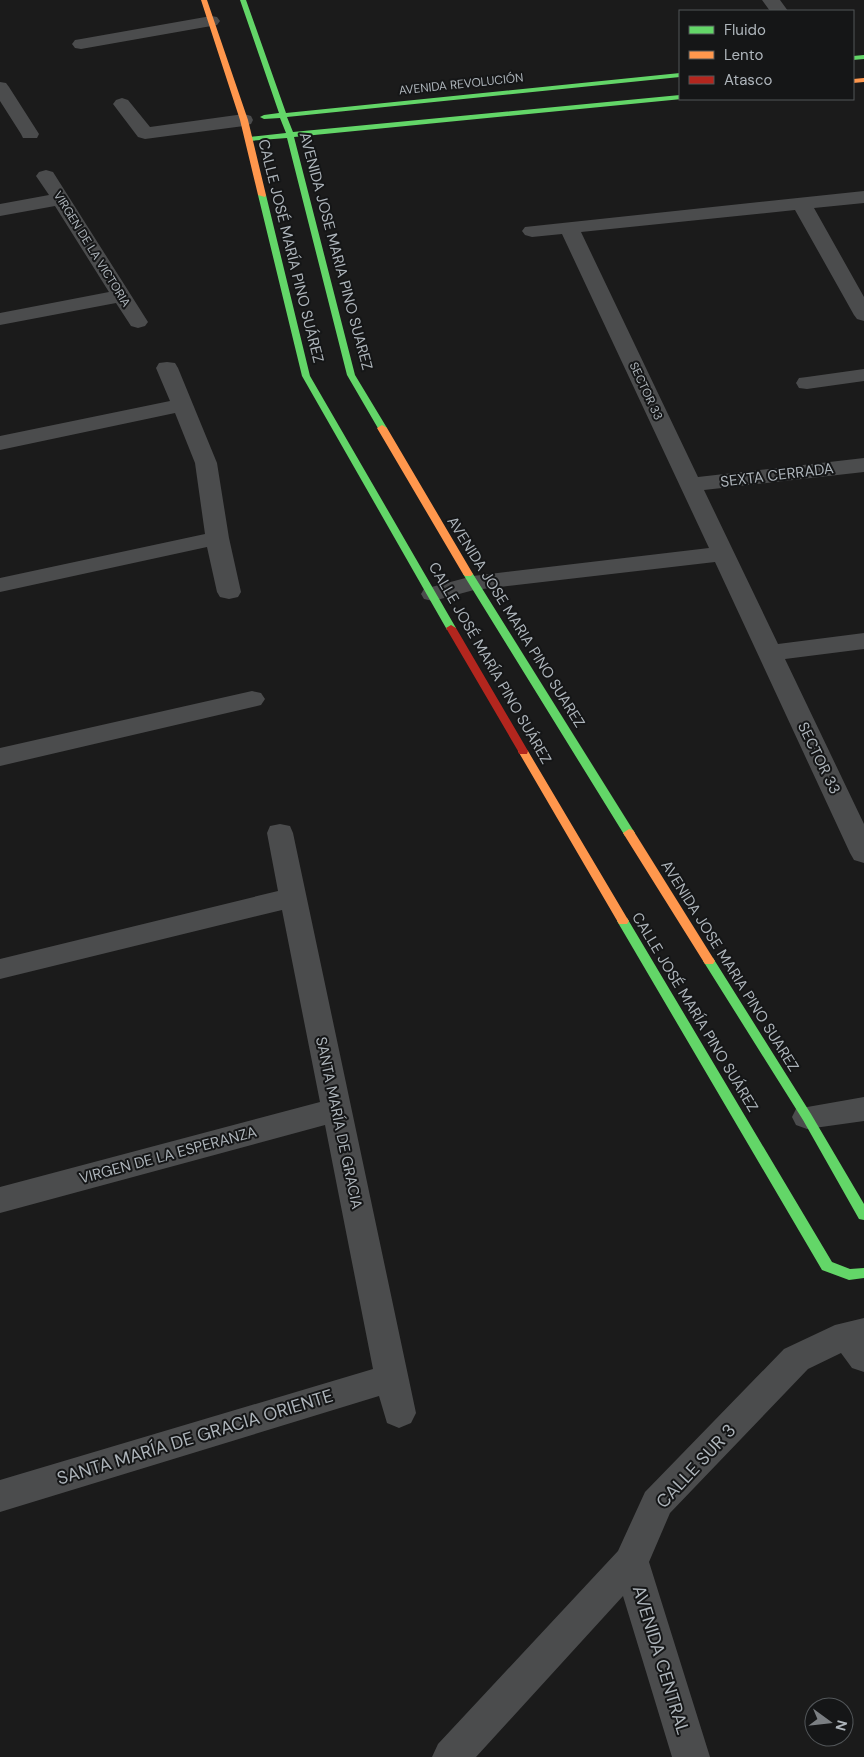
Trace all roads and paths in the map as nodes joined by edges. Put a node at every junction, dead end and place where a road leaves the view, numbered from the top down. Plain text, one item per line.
1 (204, 0) edge
2 (243, 0) edge
3 (211, 21) junction
4 (80, 44) dead end
5 (679, 75) edge
6 (0, 87) edge
7 (679, 97) edge
8 (122, 104) dead end
9 (9, 114) edge
10 (282, 115) junction
11 (244, 120) junction
12 (30, 134) dead end
13 (290, 135) junction
14 (249, 139) junction
15 (46, 176) dead end
16 (864, 197) edge
17 (61, 199) junction
18 (802, 204) junction
19 (0, 210) edge
20 (569, 227) junction
21 (532, 231) dead end
22 (121, 296) junction
23 (864, 314) edge
24 (0, 319) edge
25 (138, 322) dead end
26 (167, 368) dead end
27 (864, 375) edge
28 (807, 382) dead end
29 (182, 405) junction
30 (0, 443) edge
31 (864, 464) edge
32 (690, 485) junction
33 (216, 538) junction
34 (723, 554) junction
35 (473, 583) junction
36 (0, 586) edge
37 (228, 592) dead end
38 (433, 594) junction
39 (864, 641) edge
40 (769, 653) junction
41 (252, 699) dead end
42 (0, 757) edge
43 (280, 833) dead end
44 (862, 845) edge
45 (292, 898) junction
46 (0, 969) edge
47 (864, 1109) edge
48 (336, 1110) junction
49 (807, 1117) junction
50 (0, 1200) edge
51 (864, 1215) edge
52 (864, 1273) edge
53 (858, 1342) edge
54 (391, 1378) junction
55 (399, 1413) dead end
56 (0, 1496) edge
57 (631, 1562) junction
58 (451, 1757) edge
59 (691, 1757) edge

1 - 3 street, CALLE JOSÉ MARÍA PINO SUÁREZ
2 - 10 street, AVENIDA JOSE MARIA PINO SUAREZ
3 - 4 street
3 - 11 street, CALLE JOSÉ MARÍA PINO SUÁREZ
5 - 10 street, AVENIDA REVOLUCIÓN
6 - 9 street
7 - 13 street
8 - 11 street
9 - 12 street
10 - 11 street, AVENIDA REVOLUCIÓN
10 - 13 street, AVENIDA JOSE MARIA PINO SUAREZ
11 - 14 street, CALLE JOSÉ MARÍA PINO SUÁREZ
13 - 14 street
13 - 35 street, AVENIDA JOSE MARIA PINO SUAREZ
14 - 38 street, CALLE JOSÉ MARÍA PINO SUÁREZ
15 - 17 street, VIRGEN DE LA VICTORIA
16 - 18 street
17 - 19 street
17 - 22 street, VIRGEN DE LA VICTORIA
18 - 20 street
18 - 23 street
20 - 21 street
20 - 32 street, SECTOR 33
22 - 24 street
22 - 25 street, VIRGEN DE LA VICTORIA
26 - 29 street
27 - 28 street
29 - 30 street
29 - 33 street
31 - 32 street, SEXTA CERRADA
32 - 34 street, SECTOR 33
33 - 36 street
33 - 37 street
34 - 35 street
34 - 40 street, SECTOR 33
35 - 38 street
35 - 49 street, AVENIDA JOSE MARIA PINO SUAREZ
38 - 52 street, CALLE JOSÉ MARÍA PINO SUÁREZ
39 - 40 street
40 - 44 street, SECTOR 33
41 - 42 street
43 - 45 street, SANTA MARÍA DE GRACIA
45 - 46 street
45 - 48 street, SANTA MARÍA DE GRACIA
47 - 49 street
48 - 50 street, VIRGEN DE LA ESPERANZA
48 - 54 street, SANTA MARÍA DE GRACIA
49 - 51 street, AVENIDA JOSE MARIA PINO SUAREZ
53 - 57 street, CALLE SUR 3
54 - 55 street, SANTA MARÍA DE GRACIA
54 - 56 street, SANTA MARÍA DE GRACIA ORIENTE
57 - 58 street, CALLE SUR 3
57 - 59 street, AVENIDA CENTRAL

